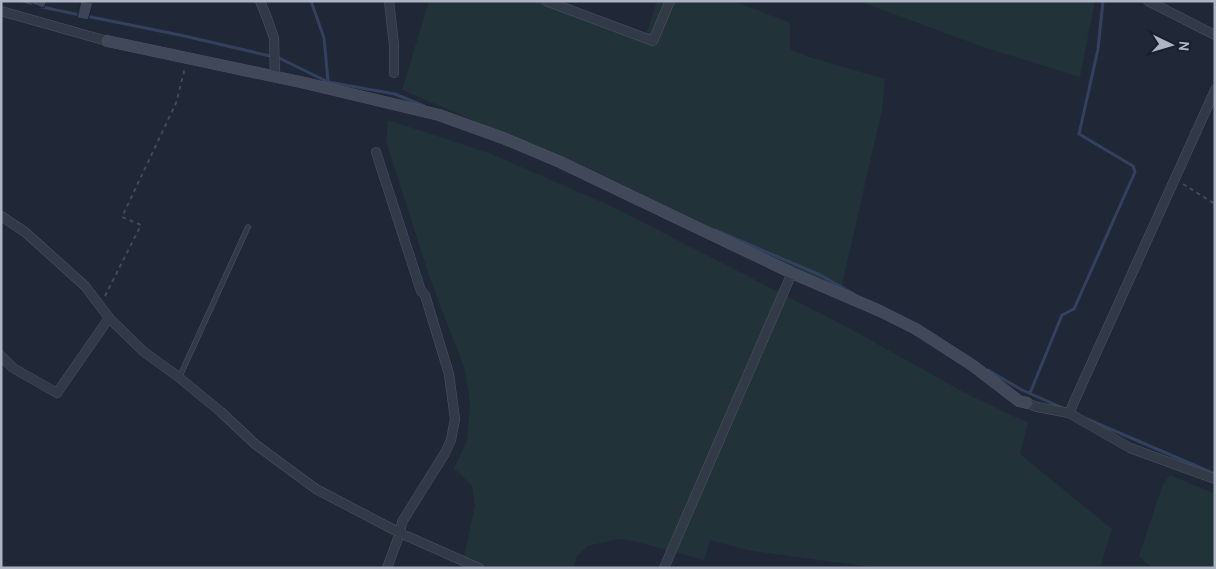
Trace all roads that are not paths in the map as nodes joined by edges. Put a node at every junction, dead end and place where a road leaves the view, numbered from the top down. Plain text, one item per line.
1 (260, 1) edge
2 (388, 1) edge
3 (546, 1) edge
4 (670, 1) edge
5 (1148, 1) edge
6 (1, 11) edge
7 (1215, 34) edge
8 (107, 41) joint
9 (394, 73) dead end
10 (275, 76) junction
11 (1215, 90) edge
12 (376, 152) dead end
13 (1, 216) edge
14 (248, 227) dead end
15 (792, 273) junction
16 (109, 318) junction
17 (1, 356) edge
18 (180, 378) junction
19 (1027, 403) joint
20 (1069, 413) junction
21 (1215, 479) edge
22 (400, 533) junction
23 (387, 568) edge
24 (479, 568) edge
25 (664, 568) edge

1 - 10 street
2 - 9 street
3 - 4 street
5 - 7 street
6 - 8 street
8 - 10 street
10 - 15 street
11 - 20 street
12 - 22 street
13 - 16 street
14 - 18 lane
15 - 19 street
15 - 25 street
16 - 17 street
16 - 18 street
18 - 22 street
19 - 20 street
20 - 21 street
22 - 23 street
22 - 24 street

